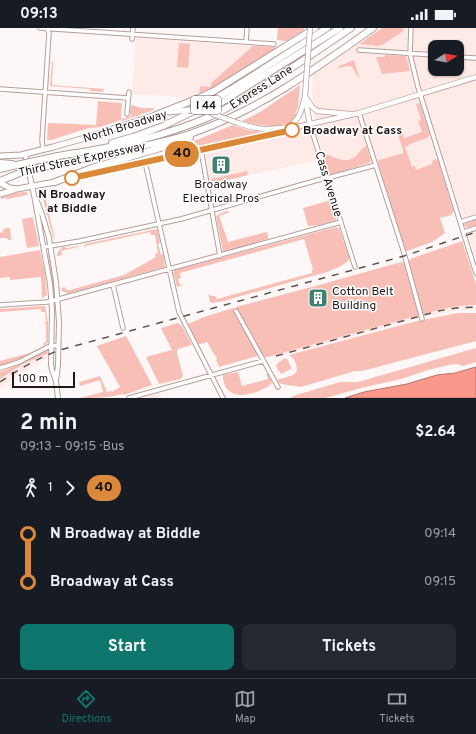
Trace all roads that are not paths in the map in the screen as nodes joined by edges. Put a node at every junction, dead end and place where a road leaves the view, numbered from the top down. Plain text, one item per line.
1 (40, 28) edge
2 (47, 28) edge
3 (133, 28) edge
4 (247, 28) edge
5 (310, 28) edge
6 (315, 28) edge
7 (327, 28) edge
8 (340, 28) edge
9 (350, 28) edge
10 (373, 28) edge
11 (411, 28) edge
12 (132, 34) junction
13 (132, 39) dead end
14 (246, 42) junction
15 (274, 44) dead end
16 (359, 50) dead end
17 (410, 54) junction
18 (428, 55) edge
19 (464, 57) edge
20 (476, 58) edge
21 (476, 77) edge
22 (0, 89) edge
23 (45, 92) junction
24 (129, 92) dead end
25 (421, 94) junction
26 (306, 96) junction
27 (128, 98) junction
28 (206, 112) junction
29 (127, 114) dead end
30 (156, 114) junction
31 (357, 114) junction
32 (310, 125) junction
33 (287, 127) junction
34 (297, 127) junction
35 (198, 131) junction
36 (43, 150) junction
37 (201, 150) junction
38 (25, 154) junction
39 (72, 154) junction
40 (0, 156) edge
41 (145, 162) junction
42 (0, 164) edge
43 (21, 164) junction
44 (376, 165) junction
45 (0, 168) edge
46 (27, 170) junction
47 (0, 176) edge
48 (327, 178) junction
49 (0, 182) edge
50 (55, 182) junction
51 (32, 187) junction
52 (17, 189) junction
53 (0, 194) edge
54 (34, 195) junction
55 (212, 211) junction
56 (476, 217) edge
57 (341, 222) junction
58 (460, 222) junction
59 (159, 224) junction
60 (476, 228) edge
61 (464, 232) junction
62 (50, 246) junction
63 (44, 247) junction
64 (220, 256) junction
65 (355, 267) dead end
66 (169, 270) junction
67 (476, 273) edge
68 (113, 285) junction
69 (58, 300) junction
70 (51, 301) junction
71 (0, 305) edge
72 (236, 311) dead end
73 (422, 319) dead end
74 (123, 328) dead end
75 (58, 345) junction
76 (51, 346) junction
77 (263, 361) junction
78 (0, 368) edge
79 (211, 375) junction
80 (56, 381) junction
81 (278, 387) dead end
82 (58, 398) edge
83 (130, 398) edge
84 (223, 398) edge

1 - 2 street
2 - 12 street
2 - 23 street
3 - 12 street
4 - 14 street
5 - 26 main road, Cass Avenue, bridge
6 - 30 highway
7 - 39 highway, Third Street Expressway / I 44
8 - 28 highway
9 - 39 highway, Express Lane
10 - 35 highway, Third Street Expressway / I 44
11 - 17 street
12 - 13 street
12 - 14 street
14 - 15 street
16 - 17 street
17 - 18 street
17 - 25 street
19 - 20 street
21 - 25 main road, North Broadway
22 - 23 street
23 - 27 street
23 - 36 street
24 - 27 street
25 - 31 main road, North Broadway
25 - 58 street
26 - 31 main road
26 - 32 main road, Cass Avenue
26 - 33 main road
27 - 29 street
28 - 30 main road, North Broadway, bridge
28 - 33 main road, North Broadway, bridge
30 - 36 main road, North Broadway
31 - 32 main road, North Broadway
31 - 44 street
32 - 34 main road, North Broadway
32 - 48 street, Cass Avenue
33 - 34 main road, North Broadway
34 - 37 main road, North Broadway
35 - 46 highway, Third Street Expressway / I 44, bridge
35 - 50 highway
36 - 38 main road, North Broadway
37 - 41 main road, North Broadway
37 - 55 street
38 - 40 main road, North Broadway
38 - 51 street
39 - 43 highway, Third Street Expressway / I 44, bridge
41 - 50 main road, North Broadway
41 - 59 street
42 - 43 highway
43 - 45 highway, Third Street Expressway / I 44
44 - 48 street
44 - 73 street
46 - 47 highway, Third Street Expressway / I 44
46 - 49 highway
48 - 55 street
48 - 57 street, Cass Avenue
49 - 52 main road, North Broadway
50 - 51 main road, North Broadway
51 - 52 main road, North Broadway
51 - 54 street
52 - 53 main road
54 - 62 street
54 - 63 street
55 - 59 street
55 - 64 street
56 - 58 street
57 - 64 street
57 - 65 street, Cass Avenue
58 - 61 street
59 - 62 street
59 - 66 street
60 - 61 street
61 - 67 street
62 - 63 street
62 - 69 street
63 - 70 street
64 - 66 street
66 - 68 street
66 - 79 street
68 - 69 street
68 - 74 street
69 - 70 street
69 - 75 street
70 - 71 street
70 - 76 street
72 - 77 street
75 - 76 street
75 - 80 street
76 - 78 street
76 - 80 street
77 - 79 street
77 - 81 street
79 - 83 street
79 - 84 street
80 - 82 street

